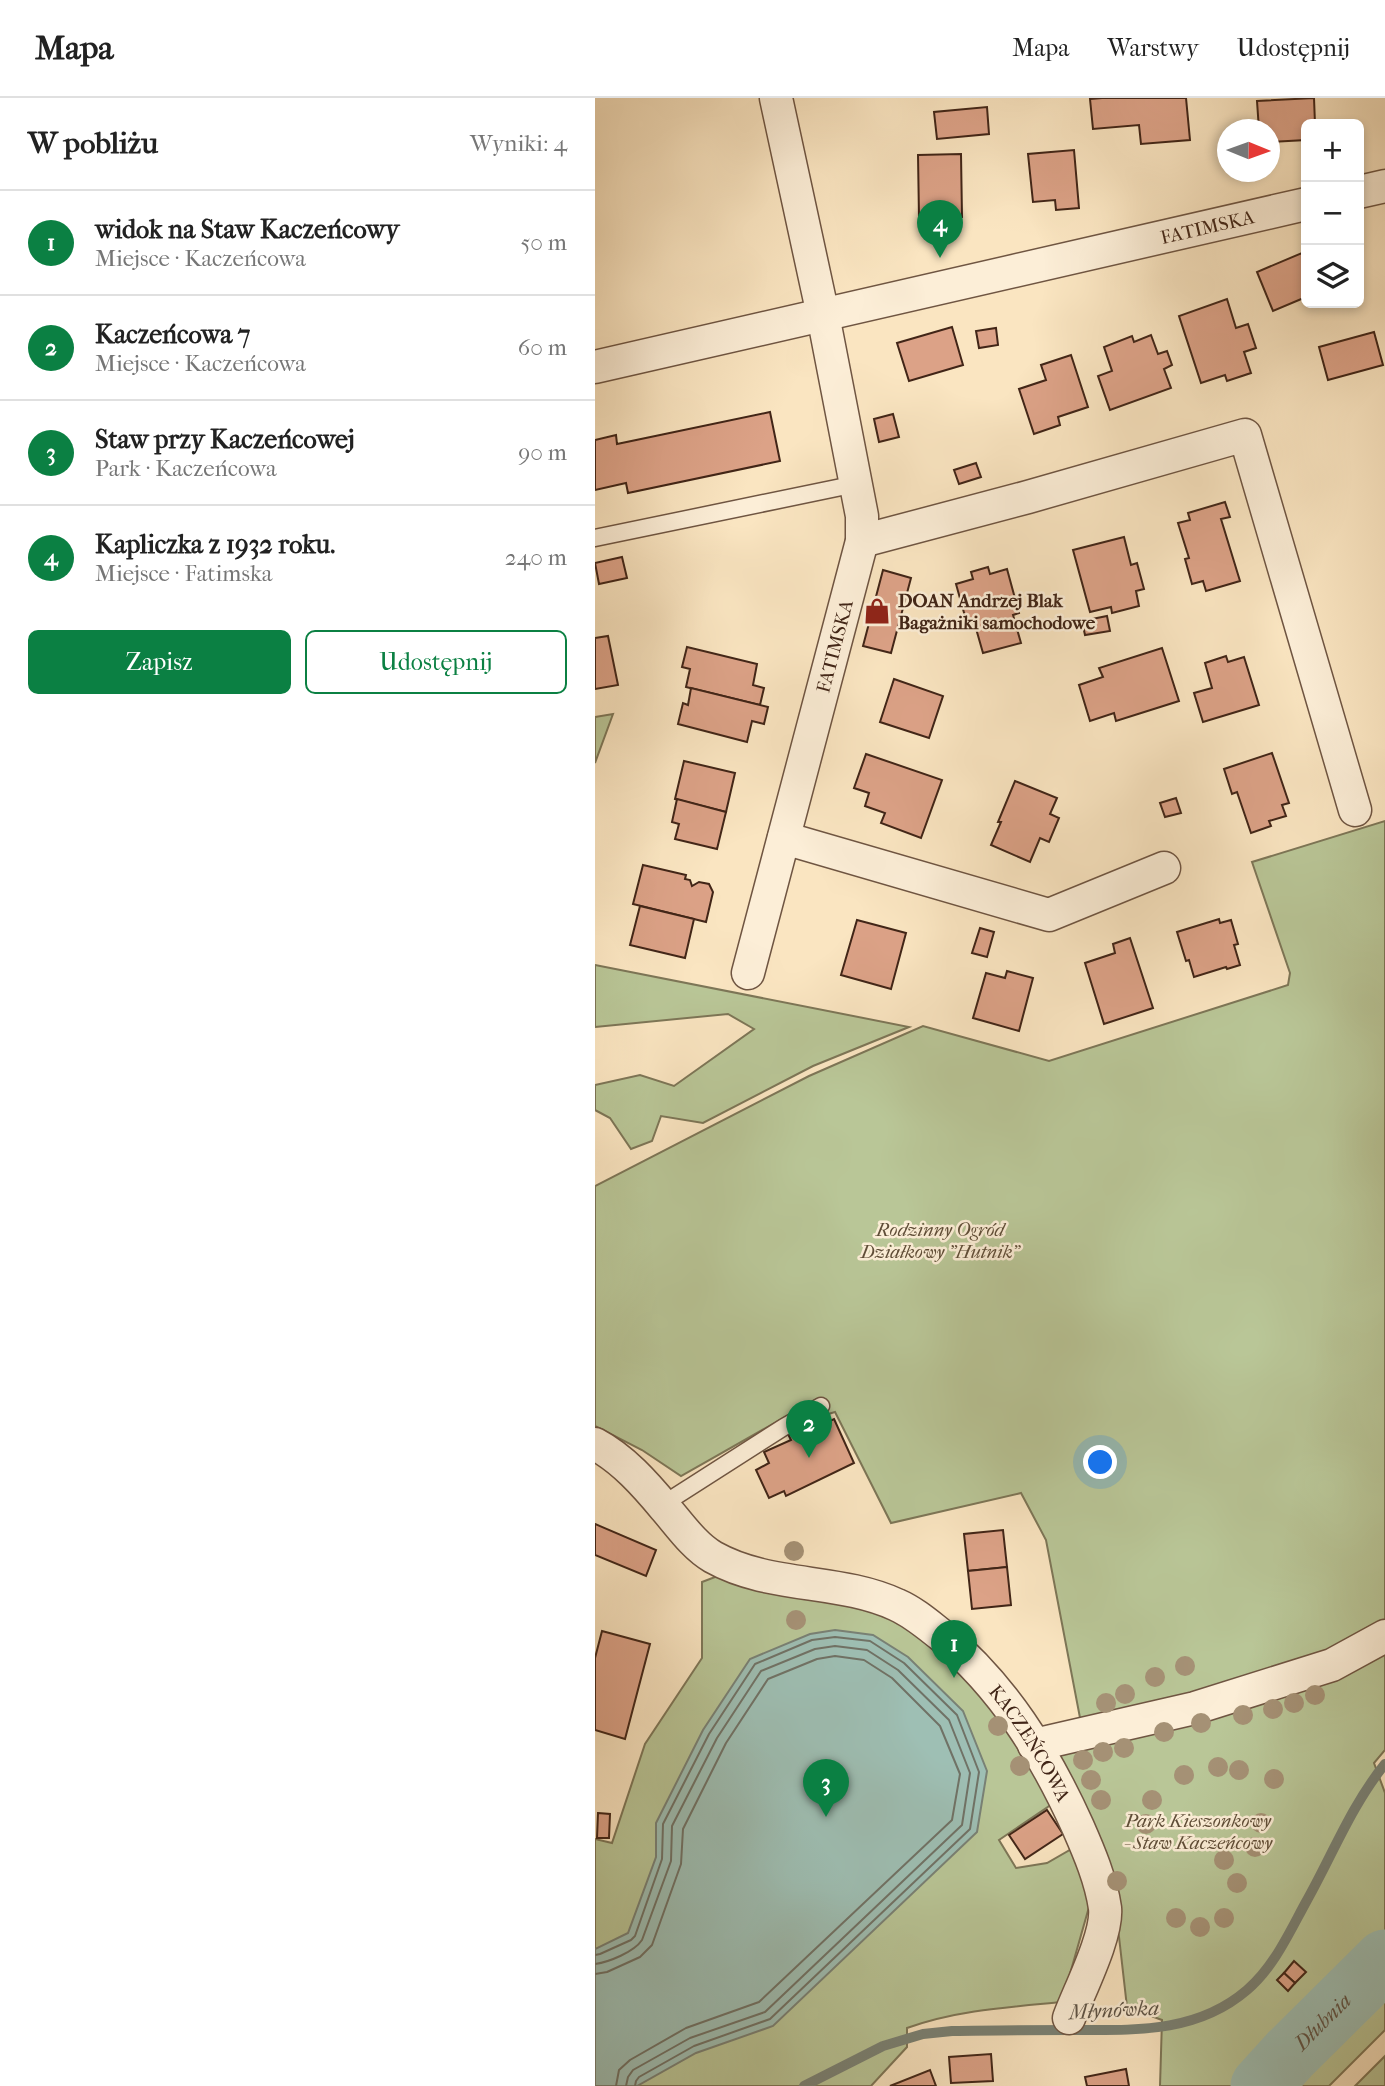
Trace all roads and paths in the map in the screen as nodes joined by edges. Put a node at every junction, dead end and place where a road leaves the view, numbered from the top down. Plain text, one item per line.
1 (776, 98) edge
2 (1385, 186) edge
3 (1364, 191) edge
4 (1301, 205) edge
5 (823, 315) junction
6 (595, 367) edge
7 (856, 484) junction
8 (595, 538) edge
9 (862, 541) junction
10 (1355, 810) dead end
11 (784, 838) junction
12 (1164, 868) dead end
13 (748, 973) dead end
14 (821, 1406) dead end
15 (595, 1444) edge
16 (662, 1505) junction
17 (1385, 1636) edge
18 (1034, 1745) junction
19 (1069, 2018) dead end

1 - 5 street
2 - 3 street
4 - 5 street, FATIMSKA
5 - 6 street, FATIMSKA
5 - 7 street, FATIMSKA
7 - 8 lane
7 - 9 street, FATIMSKA
9 - 10 street
9 - 11 street, FATIMSKA
11 - 12 street
11 - 13 street, FATIMSKA
14 - 16 lane
15 - 16 street, KACZEŃCOWA
16 - 18 street, KACZEŃCOWA
17 - 18 street
18 - 19 street, KACZEŃCOWA

